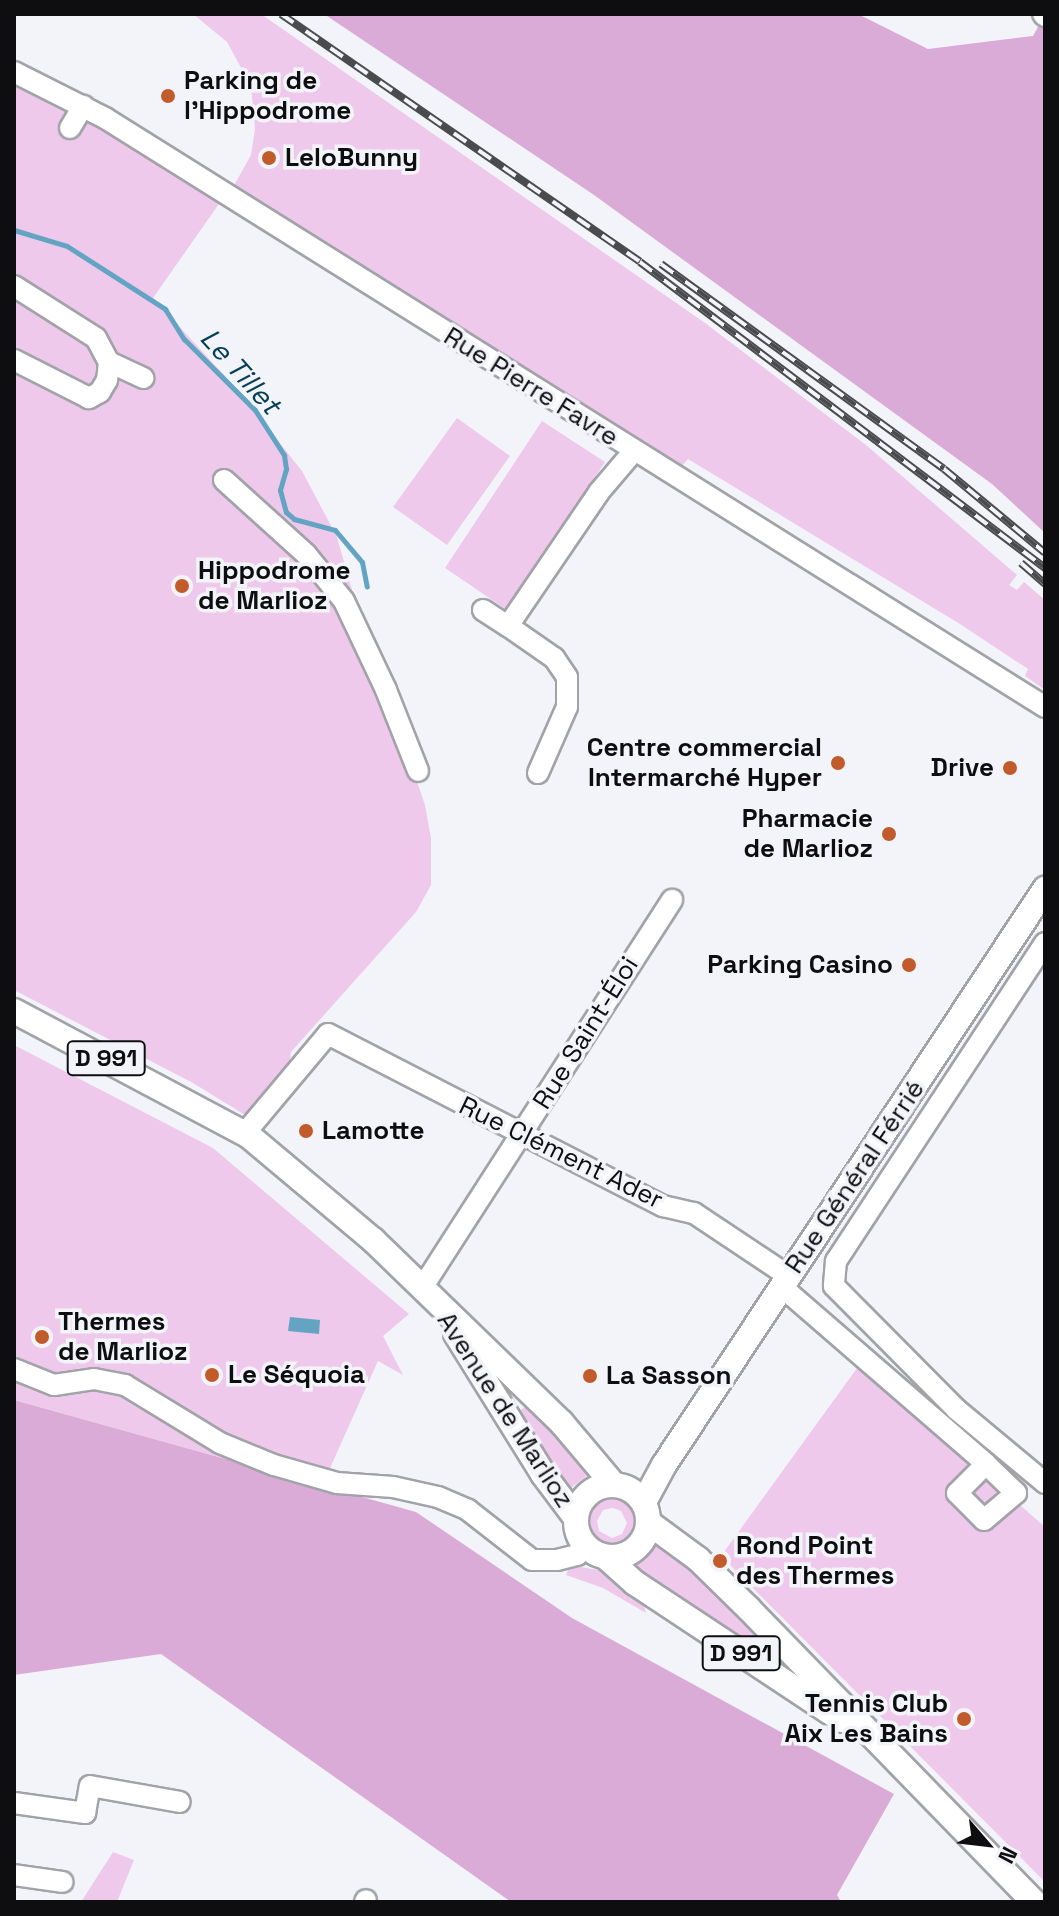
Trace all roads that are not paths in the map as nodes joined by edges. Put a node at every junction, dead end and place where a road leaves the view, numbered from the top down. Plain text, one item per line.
1 (14, 72) edge
2 (83, 106) junction
3 (70, 128) dead end
4 (14, 286) edge
5 (14, 360) edge
6 (109, 362) junction
7 (143, 378) dead end
8 (633, 452) junction
9 (224, 480) dead end
10 (483, 610) dead end
11 (508, 626) junction
12 (1045, 707) edge
13 (418, 771) dead end
14 (538, 773) dead end
15 (1045, 889) edge
16 (672, 900) dead end
17 (1045, 943) edge
18 (14, 1011) edge
19 (197, 1107) junction
20 (245, 1133) junction
21 (521, 1135) junction
22 (273, 1156) junction
23 (786, 1282) junction
24 (428, 1295) junction
25 (14, 1369) edge
26 (535, 1397) junction
27 (509, 1419) junction
28 (986, 1464) dead end
29 (1044, 1479) edge
30 (633, 1500) junction
31 (580, 1533) junction
32 (607, 1558) junction
33 (878, 1745) junction
34 (180, 1802) dead end
35 (14, 1803) edge
36 (14, 1875) edge
37 (63, 1882) dead end
38 (1034, 1902) edge

1 - 2 street, Rue Pierre Favre
2 - 3 street
2 - 8 street, Rue Pierre Favre
4 - 6 street
5 - 6 street
6 - 7 street
8 - 11 street
8 - 12 street, Rue Pierre Favre
9 - 13 street
10 - 11 street
11 - 14 street
15 - 23 main road, Rue Général Férrié
16 - 21 street, Rue Saint-Éloi
17 - 29 street
18 - 19 main road, Avenue de Marlioz / D 991
19 - 20 main road, Avenue de Marlioz
19 - 22 main road, Avenue de Marlioz
20 - 21 street, Rue Clément Ader
20 - 22 main road, Avenue de Marlioz
21 - 23 street, Rue Clément Ader
21 - 24 street, Rue Saint-Éloi
22 - 24 main road, Avenue de Marlioz / D 991
23 - 28 street, Rue Clément Ader
23 - 30 main road, Rue Général Férrié
24 - 26 main road, Avenue de Marlioz / D 991
24 - 27 main road, Avenue de Marlioz / D 991
25 - 31 street
26 - 27 street
26 - 30 main road, Avenue de Marlioz / D 991
27 - 31 main road, Avenue de Marlioz / D 991
30 - 31 main road
30 - 32 main road
30 - 33 main road, Avenue de Marlioz / D 991
31 - 32 main road
32 - 33 main road, Avenue de Marlioz / D 991
33 - 38 main road, Avenue de Marlioz / D 991
34 - 35 street
36 - 37 street

